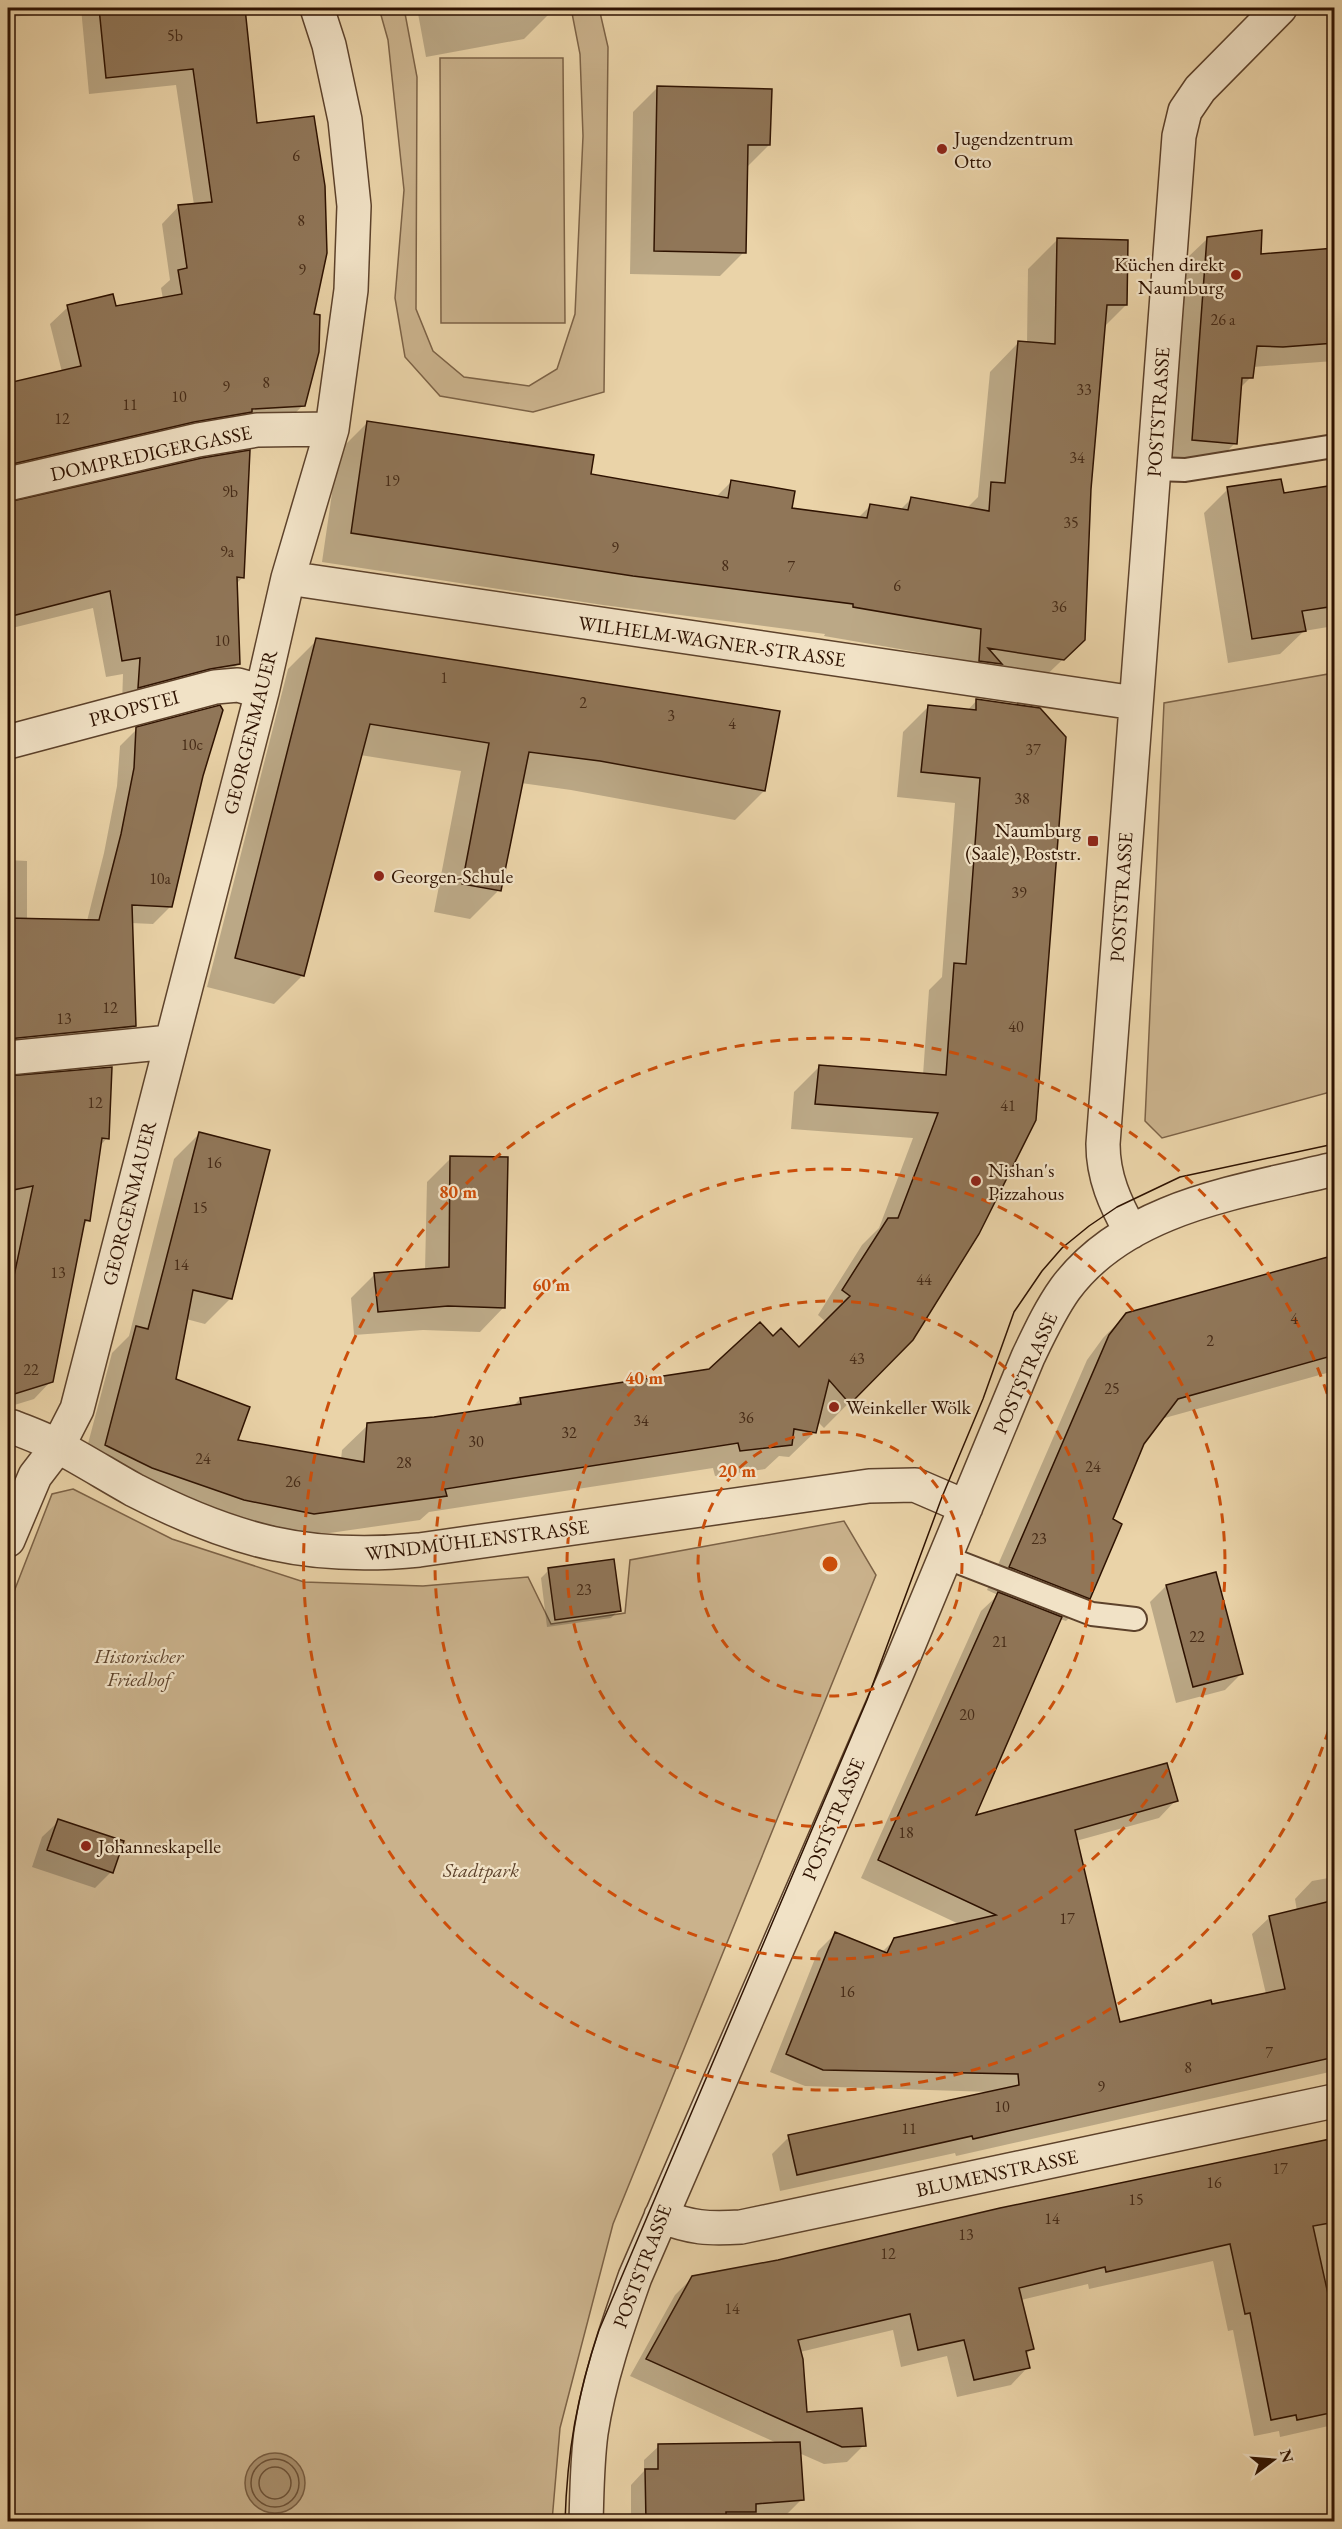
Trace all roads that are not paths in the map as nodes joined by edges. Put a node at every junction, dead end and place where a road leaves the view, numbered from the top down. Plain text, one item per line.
1 (318, 8) edge
2 (1280, 8) edge
3 (332, 429) junction
4 (1335, 446) edge
5 (1154, 469) junction
6 (8, 484) edge
7 (288, 578) junction
8 (262, 692) junction
9 (1135, 703) junction
10 (8, 742) edge
11 (170, 1042) junction
12 (8, 1058) edge
13 (1335, 1168) edge
14 (1131, 1232) junction
15 (8, 1428) edge
16 (58, 1446) junction
17 (966, 1507) junction
18 (8, 1540) edge
19 (945, 1557) junction
20 (1135, 1619) dead end
21 (1335, 2102) edge
22 (661, 2216) junction
23 (586, 2522) edge

1 - 3 street, GEORGENMAUER
2 - 5 street, POSTSTRASSE
3 - 6 street, DOMPREDIGERGASSE
3 - 7 street, GEORGENMAUER
4 - 5 lane
5 - 9 street, POSTSTRASSE
7 - 8 street, GEORGENMAUER
7 - 9 street, WILHELM-WAGNER-STRASSE
8 - 10 street, PROPSTEI
8 - 11 street, GEORGENMAUER
9 - 14 street, POSTSTRASSE
11 - 12 street
11 - 16 street, GEORGENMAUER
13 - 14 street
14 - 17 street, POSTSTRASSE
15 - 16 street, WINDMÜHLENSTRASSE
16 - 17 street, WINDMÜHLENSTRASSE
16 - 18 street, GEORGENMAUER
17 - 19 street, POSTSTRASSE
19 - 20 lane
19 - 22 street, POSTSTRASSE
21 - 22 street, BLUMENSTRASSE
22 - 23 street, POSTSTRASSE

